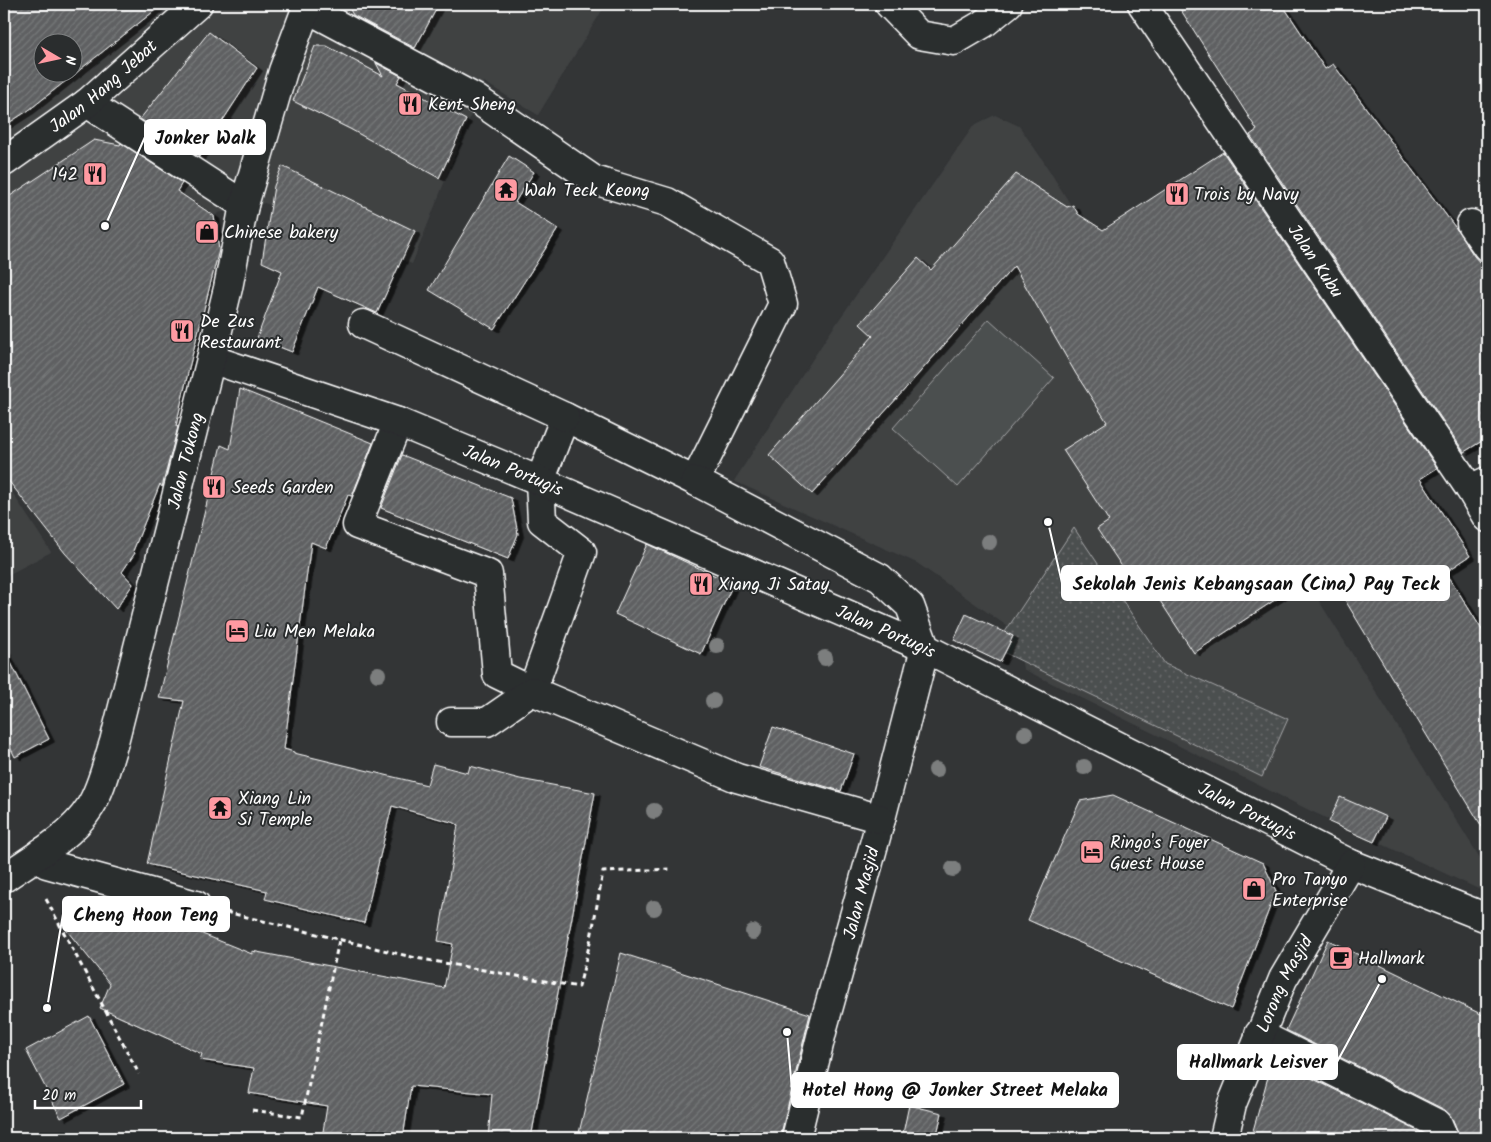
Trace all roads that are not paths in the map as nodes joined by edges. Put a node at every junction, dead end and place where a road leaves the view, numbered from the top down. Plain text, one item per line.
1 (198, 4) edge
2 (889, 4) edge
3 (1008, 4) edge
4 (1142, 4) edge
5 (307, 6) edge
6 (86, 103) junction
7 (4, 162) edge
8 (244, 205) junction
9 (1471, 224) dead end
10 (1487, 247) edge
11 (363, 324) dead end
12 (211, 359) junction
13 (565, 416) junction
14 (398, 422) junction
15 (695, 481) junction
16 (540, 482) junction
17 (1479, 485) edge
18 (1487, 518) edge
19 (924, 648) junction
20 (532, 691) junction
21 (451, 722) dead end
22 (882, 818) junction
23 (45, 858) junction
24 (1351, 864) junction
25 (4, 878) edge
26 (196, 905) road end
27 (1487, 918) edge
28 (1259, 1034) junction
29 (796, 1138) edge
30 (1224, 1138) edge
31 (1444, 1138) edge

1 - 6 street, Jalan Hang Jebat
2 - 3 street
4 - 17 street, Jalan Kubu
5 - 8 street, Jalan Tokong
5 - 15 street
6 - 7 street, Jalan Hang Jebat
6 - 8 street
8 - 12 street, Jalan Tokong
9 - 10 street
11 - 13 street
12 - 14 street, Jalan Portugis
12 - 23 street, Jalan Tokong
13 - 15 street
13 - 16 street
14 - 16 street, Jalan Portugis
14 - 20 street
15 - 19 street
16 - 19 street, Jalan Portugis
16 - 20 street
17 - 18 street, Jalan Kubu
19 - 22 street, Jalan Masjid
19 - 24 street, Jalan Portugis
20 - 21 street
20 - 22 street
22 - 29 street, Jalan Masjid
23 - 25 street, Jalan Tokong
23 - 26 street
24 - 27 street, Jalan Portugis
24 - 28 street, Lorong Masjid
28 - 30 street, Lorong Masjid
28 - 31 street

